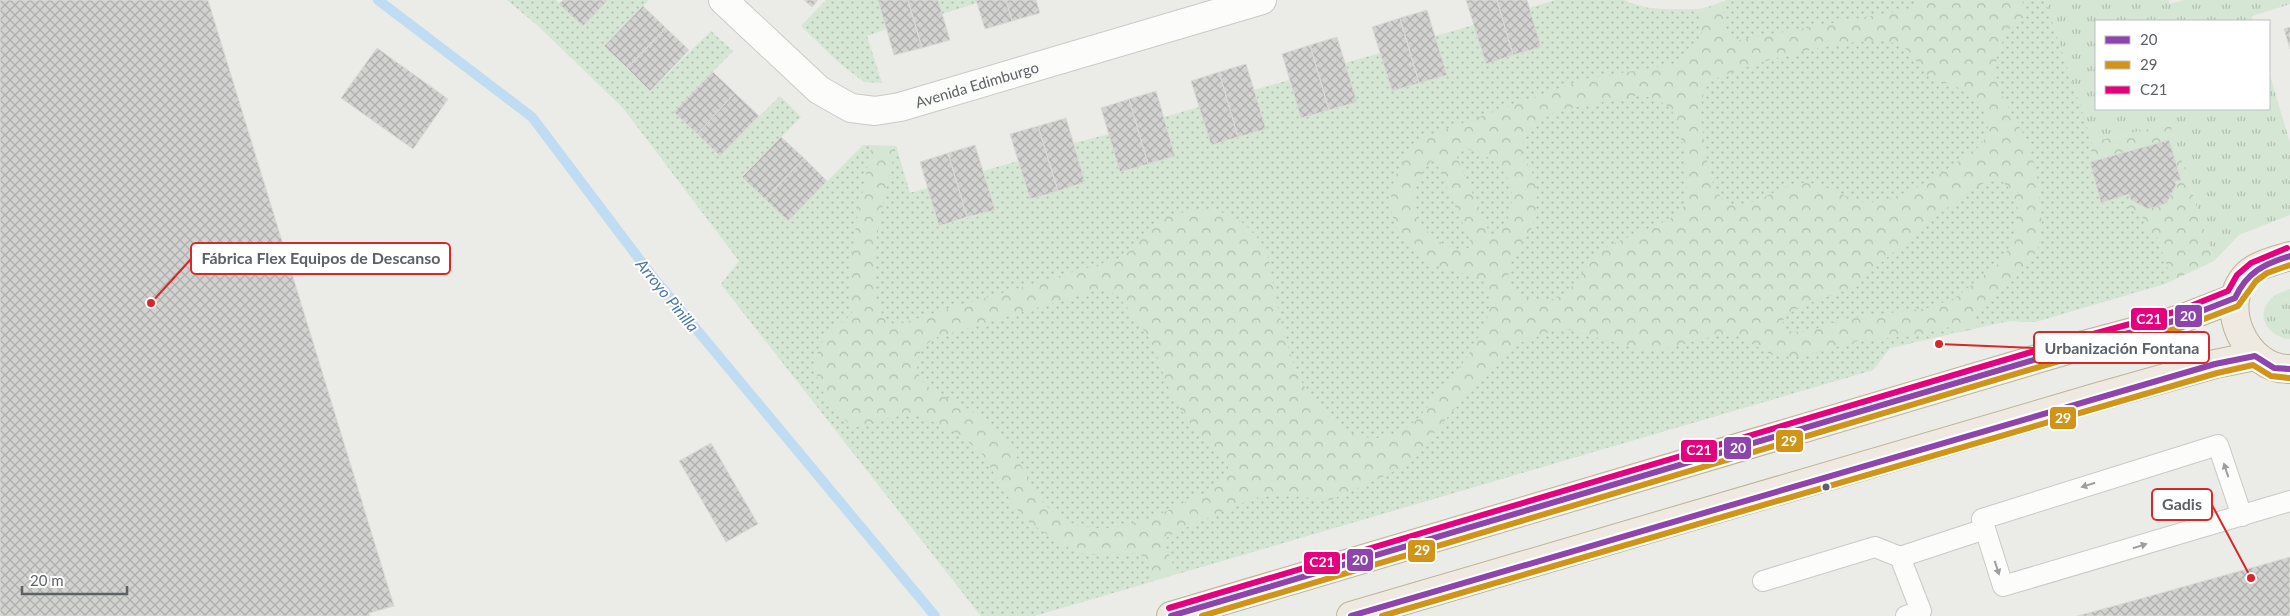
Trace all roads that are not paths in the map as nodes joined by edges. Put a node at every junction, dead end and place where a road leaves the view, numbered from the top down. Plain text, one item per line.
1 (723, 0) edge
2 (1262, 0) edge
3 (2290, 256) edge
4 (2235, 298) junction
5 (2255, 356) junction
6 (2290, 371) edge
7 (2290, 501) edge
8 (2242, 516) junction
9 (1985, 529) junction
10 (1900, 557) junction
11 (1763, 581) dead end
12 (1171, 616) edge
13 (1351, 616) edge
14 (1906, 616) edge

1 - 2 street, Avenida Edimburgo
3 - 4 highway
4 - 5 highway
4 - 12 highway
5 - 6 highway
5 - 13 highway
7 - 8 lane
9 -> 8 lane
8 -> 9 lane
9 - 10 lane
10 - 11 lane
10 - 14 lane

